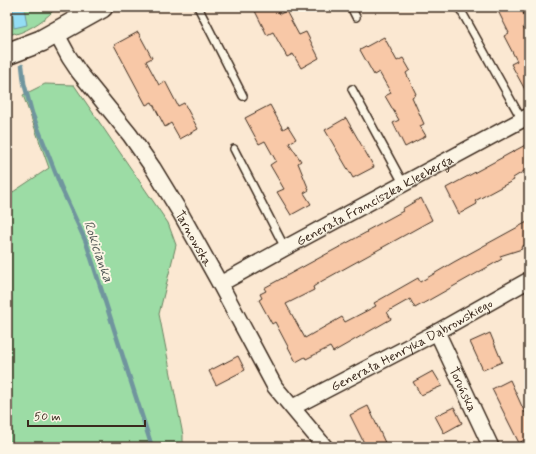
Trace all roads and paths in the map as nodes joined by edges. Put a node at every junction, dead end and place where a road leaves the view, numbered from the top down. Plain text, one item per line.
1 (102, 7) edge
2 (198, 7) edge
3 (351, 7) edge
4 (459, 7) edge
5 (356, 17) dead end
6 (56, 33) junction
7 (7, 54) edge
8 (352, 89) dead end
9 (243, 96) dead end
10 (525, 118) edge
11 (234, 149) dead end
12 (403, 184) junction
13 (285, 248) junction
14 (529, 280) edge
15 (220, 284) junction
16 (437, 332) junction
17 (293, 408) junction
18 (325, 447) edge
19 (491, 447) edge

1 - 6 street
2 - 9 lane
3 - 5 lane
4 - 10 lane
6 - 7 street
6 - 15 street, Tarnowska
8 - 12 lane
10 - 12 street, Generała Franciszka Kleeberga
11 - 13 lane
12 - 13 street, Generała Franciszka Kleeberga
13 - 15 street, Generała Franciszka Kleeberga
14 - 16 street, Generała Henryka Dąbrowskiego
15 - 17 street, Tarnowska
16 - 17 street, Generała Henryka Dąbrowskiego
16 - 19 street, Toruńska
17 - 18 street, Tarnowska

